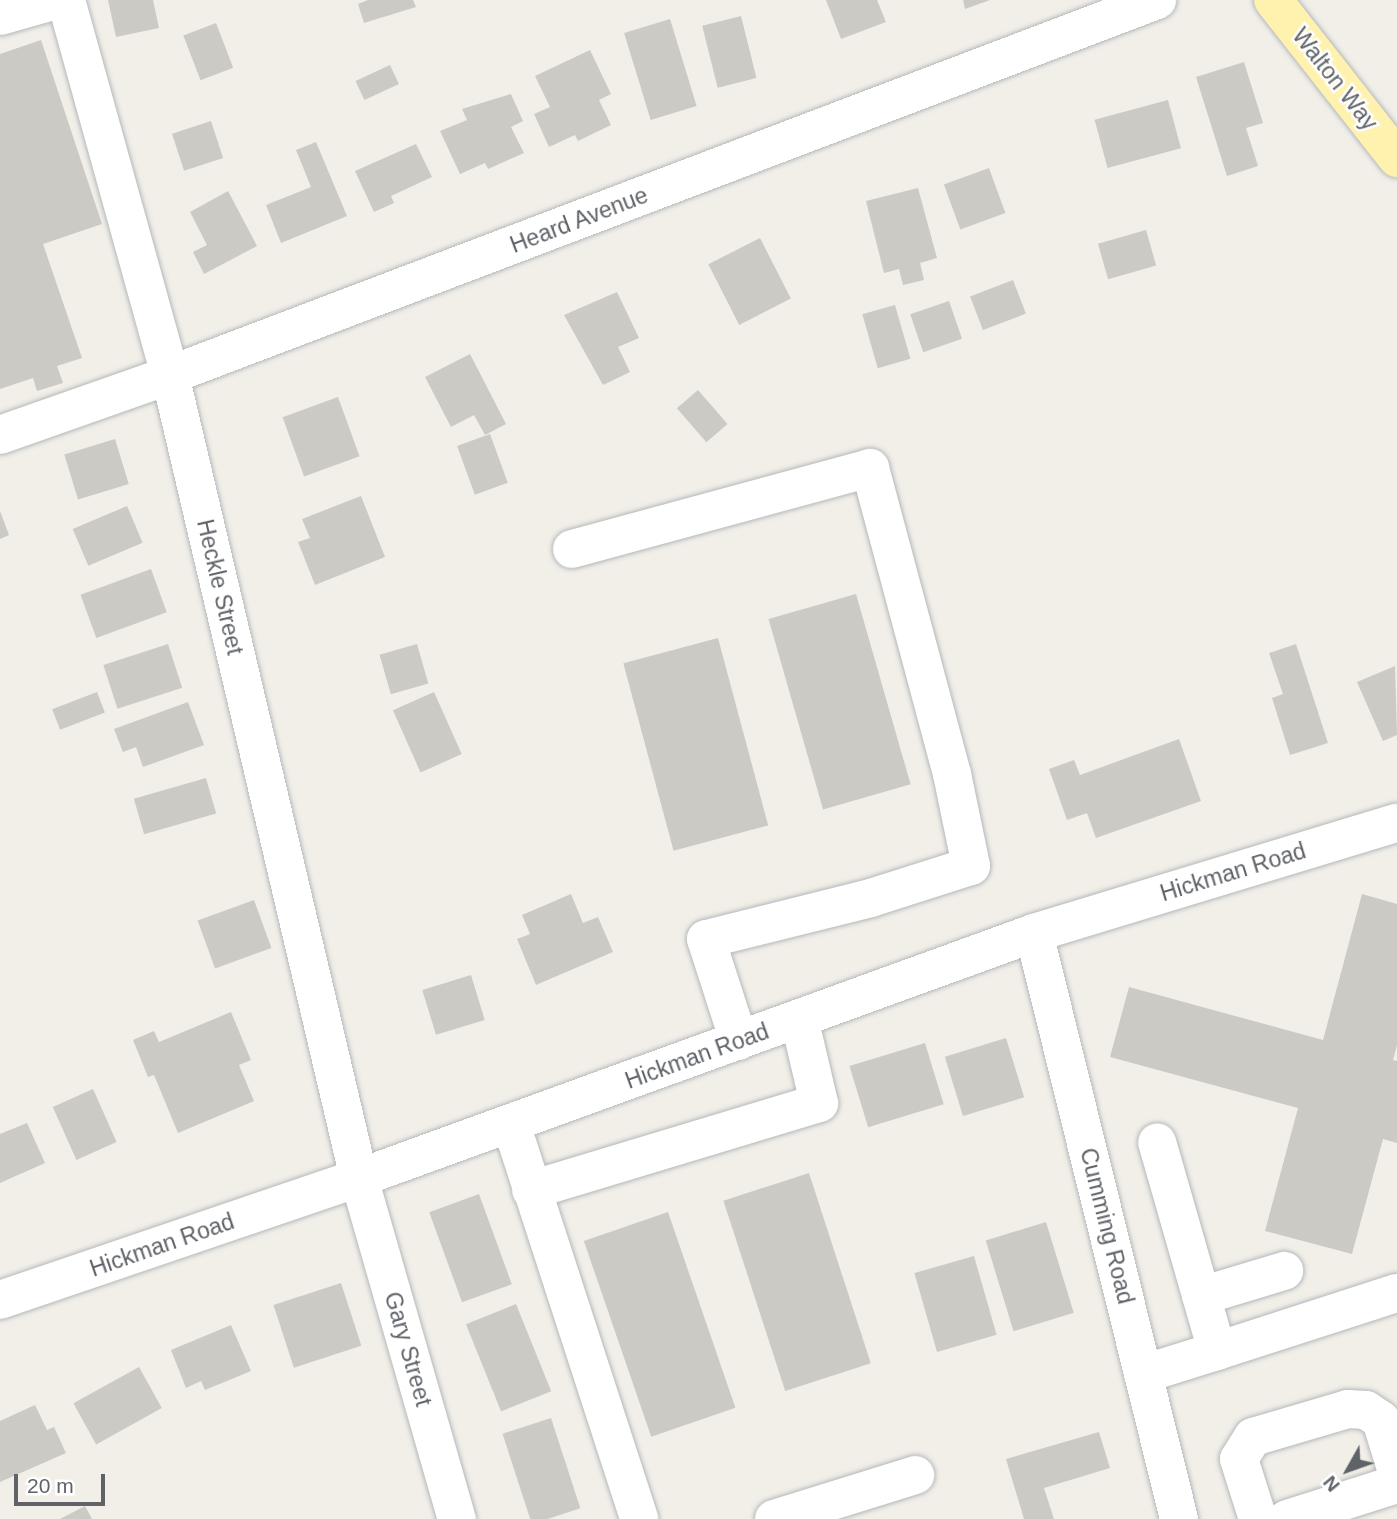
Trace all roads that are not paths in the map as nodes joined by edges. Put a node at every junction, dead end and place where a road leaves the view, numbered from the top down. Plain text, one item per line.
1 (56, 0) edge
2 (66, 0) edge
3 (1157, 0) edge
4 (1273, 0) edge
5 (0, 16) edge
6 (1397, 158) edge
7 (170, 375) junction
8 (0, 435) edge
9 (572, 549) dead end
10 (1397, 822) edge
11 (1034, 933) junction
12 (799, 1018) junction
13 (739, 1041) junction
14 (510, 1124) junction
15 (1157, 1142) dead end
16 (359, 1178) junction
17 (531, 1191) junction
18 (1284, 1270) dead end
19 (1397, 1293) edge
20 (1201, 1296) junction
21 (0, 1300) edge
22 (1217, 1351) junction
23 (1143, 1374) junction
24 (1397, 1472) edge
25 (915, 1475) dead end
26 (1397, 1483) edge
27 (457, 1519) edge
28 (639, 1519) edge
29 (774, 1519) edge
30 (1179, 1519) edge
31 (1258, 1519) edge
32 (1287, 1519) edge

1 - 5 street
2 - 7 street, Heckle Street
3 - 7 street, Heard Avenue
4 - 6 main road, Walton Way
7 - 8 street, Heard Avenue
7 - 16 street, Heckle Street
9 - 13 street
10 - 11 street, Hickman Road
11 - 12 street, Hickman Road
11 - 23 street, Cumming Road
12 - 13 street, Hickman Road
12 - 17 street
13 - 14 street, Hickman Road
14 - 16 street, Hickman Road
14 - 17 street
15 - 20 street
16 - 21 street, Hickman Road
16 - 27 street, Gary Street
17 - 28 street
18 - 20 street
19 - 22 street
20 - 22 street
22 - 23 street
23 - 30 street, Cumming Road
24 - 31 street
25 - 29 street
26 - 32 street

